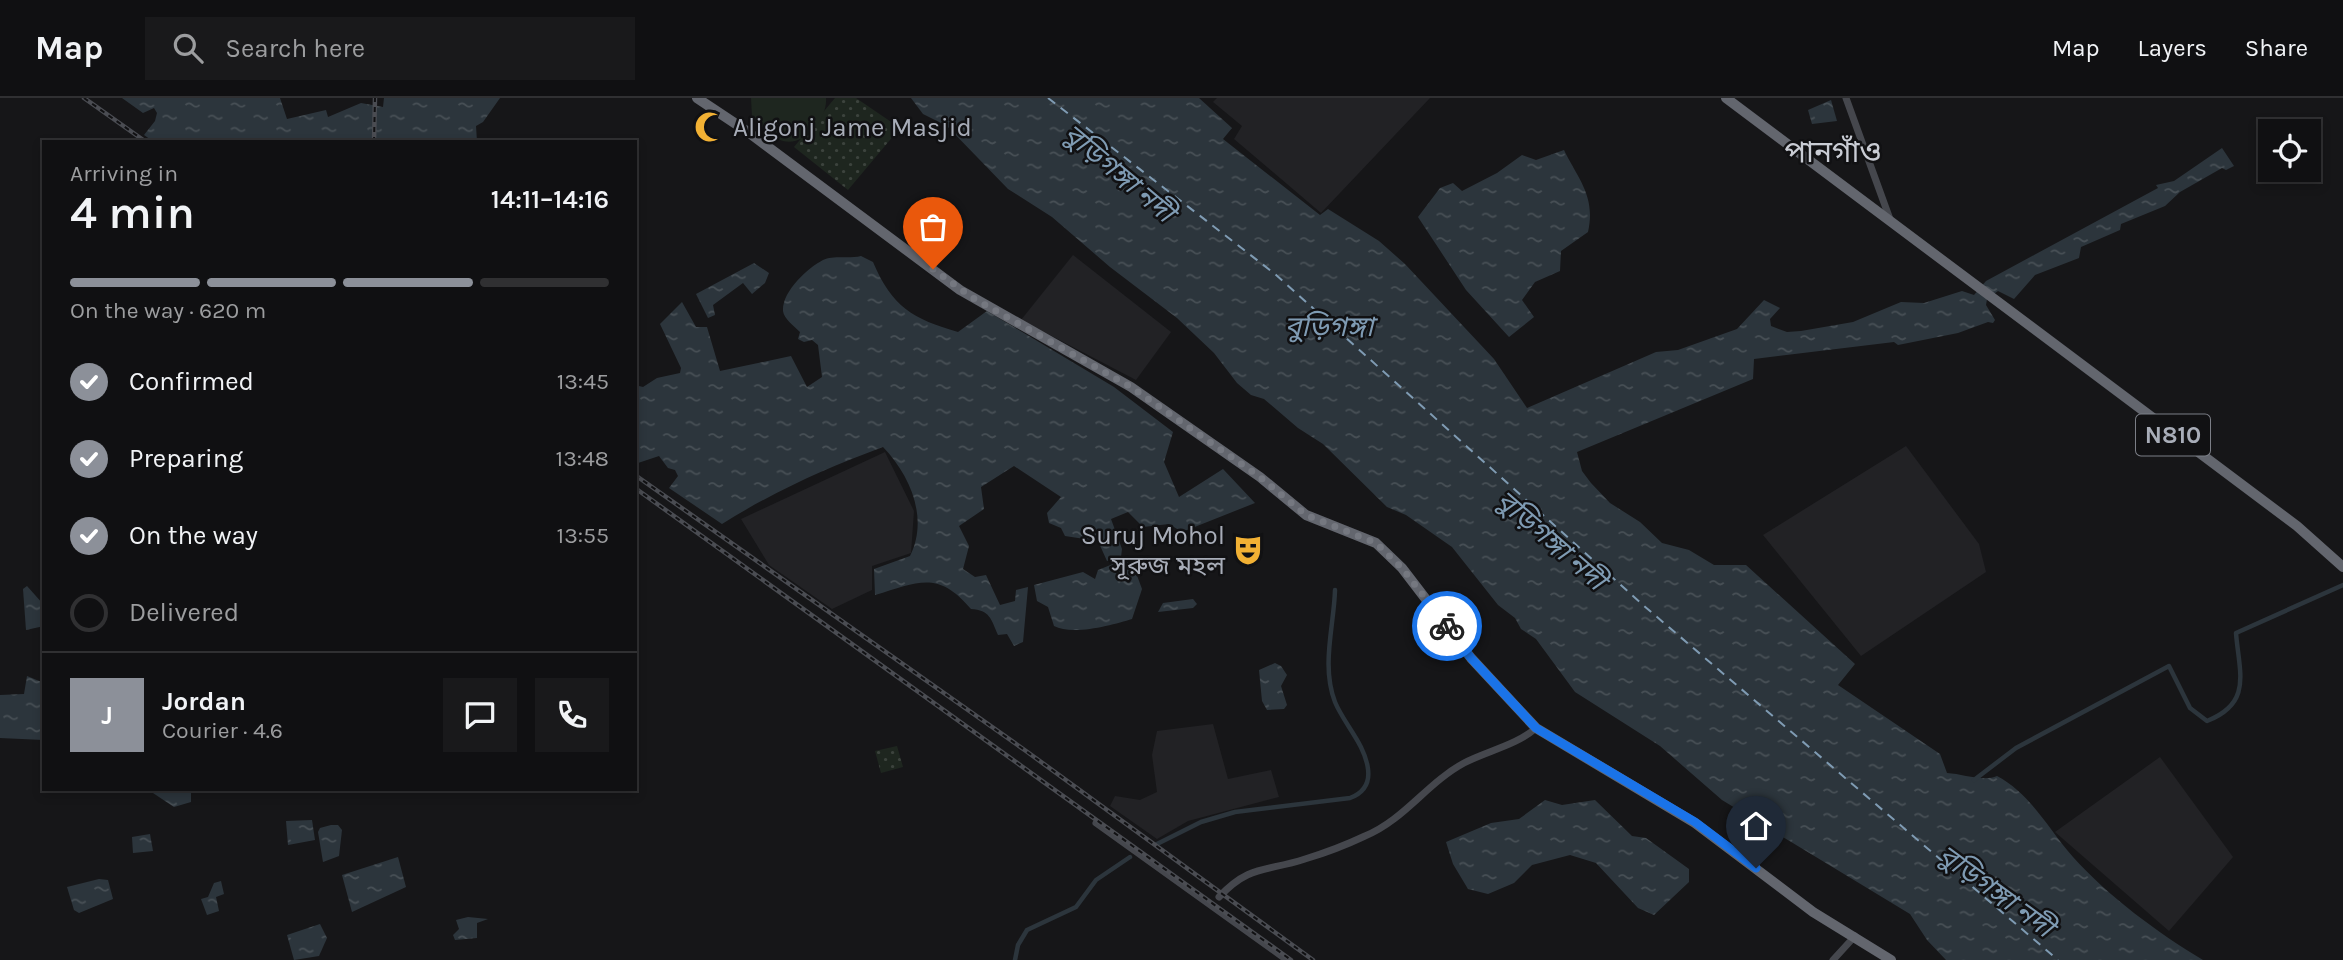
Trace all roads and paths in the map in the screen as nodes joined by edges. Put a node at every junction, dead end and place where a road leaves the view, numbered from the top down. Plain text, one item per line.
1 (697, 98) edge
2 (1726, 98) edge
3 (1846, 98) edge
4 (1892, 226) junction
5 (2343, 567) edge
6 (1536, 728) junction
7 (1097, 823) dead end
8 (1219, 897) dead end
9 (1854, 936) junction
10 (1287, 960) edge
11 (1833, 960) edge
12 (1891, 960) edge

1 - 6 highway
2 - 4 highway, N810
3 - 4 street
4 - 5 highway, N810
6 - 8 street
6 - 9 highway
7 - 10 street
9 - 11 street
9 - 12 highway

